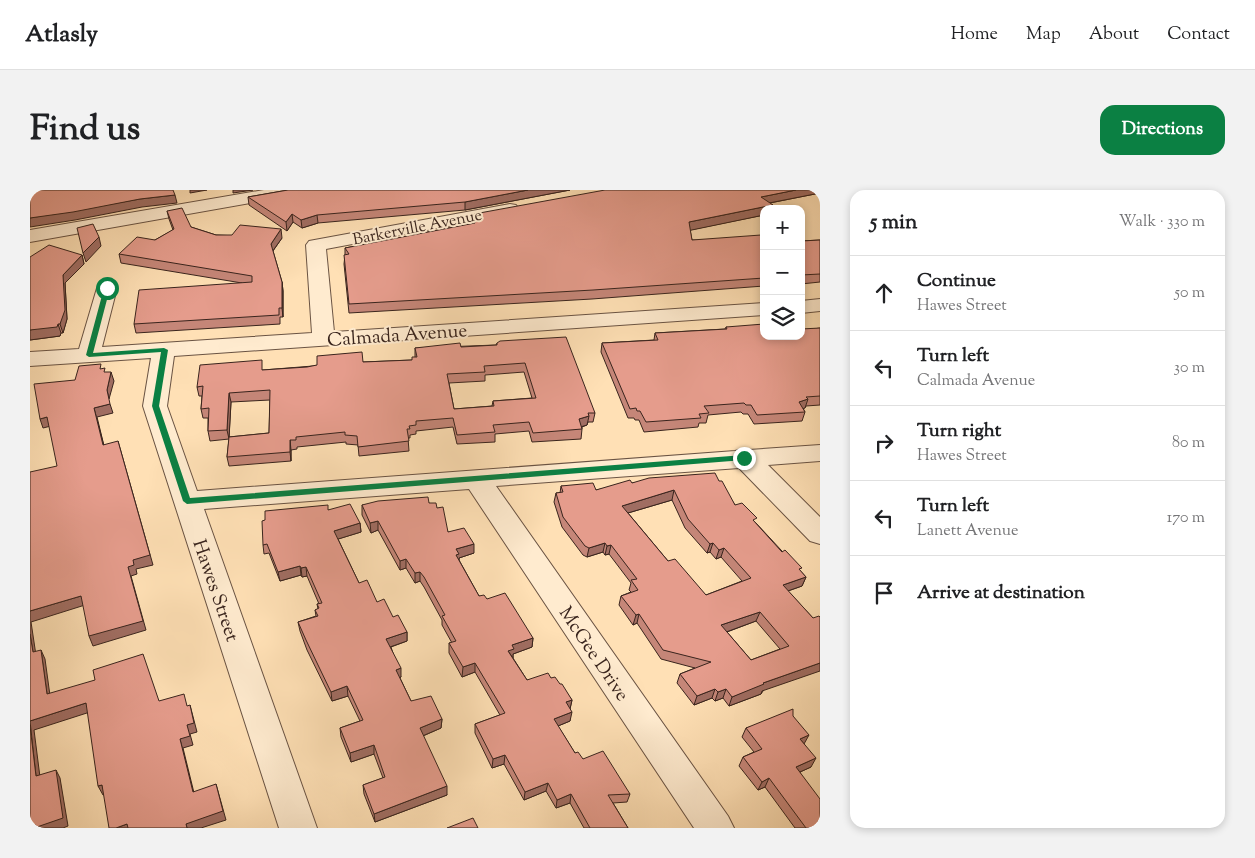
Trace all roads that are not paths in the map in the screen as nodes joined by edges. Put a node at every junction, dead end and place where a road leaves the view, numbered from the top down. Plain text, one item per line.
1 (294, 190) edge
2 (531, 205) edge
3 (30, 236) edge
4 (107, 288) dead end
5 (820, 305) edge
6 (805, 307) edge
7 (760, 309) edge
8 (324, 339) junction
9 (164, 350) junction
10 (89, 355) junction
11 (30, 359) edge
12 (820, 453) edge
13 (744, 458) junction
14 (476, 478) junction
15 (187, 501) junction
16 (820, 534) edge
17 (298, 828) edge
18 (714, 828) edge

1 - 3 street
2 - 8 street, Barkerville Avenue
4 - 10 street
5 - 6 street
7 - 8 street, Calmada Avenue
8 - 9 street, Calmada Avenue
9 - 10 street, Calmada Avenue
9 - 15 street, Hawes Street
10 - 11 street, Calmada Avenue
12 - 13 street
13 - 14 street
13 - 16 street
14 - 15 street
14 - 18 street, McGee Drive
15 - 17 street, Hawes Street

